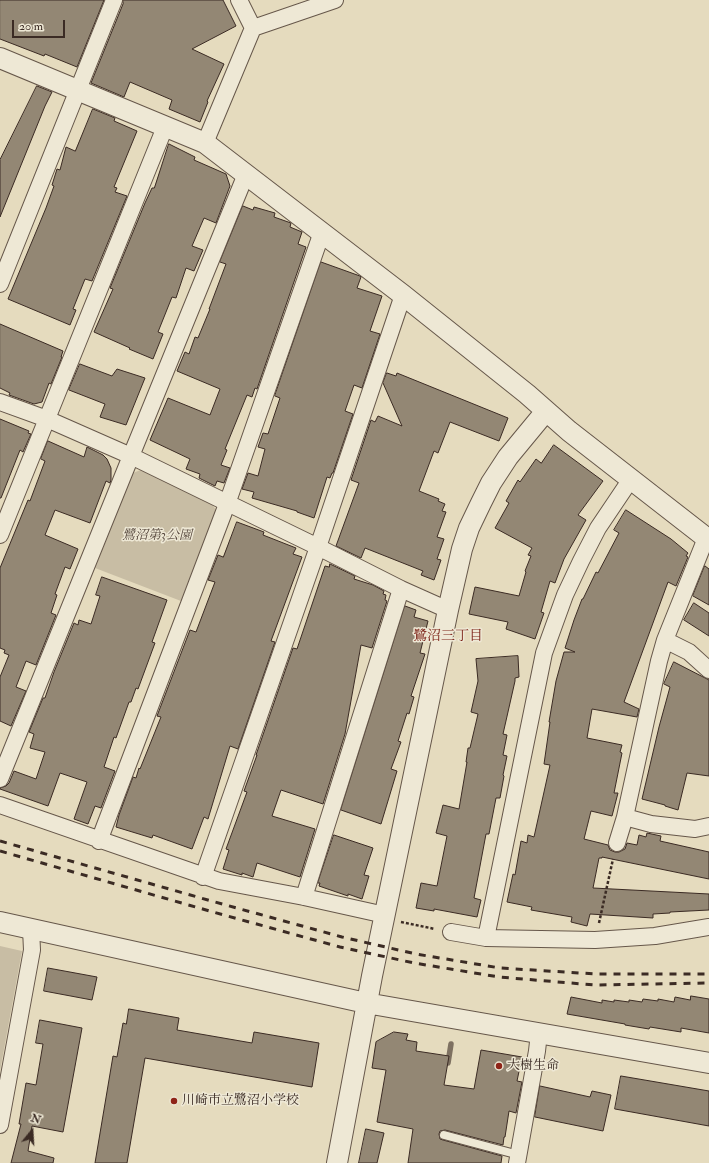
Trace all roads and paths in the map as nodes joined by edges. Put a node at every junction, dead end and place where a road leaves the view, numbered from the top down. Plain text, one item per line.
1 (114, 0) edge
2 (239, 0) edge
3 (335, 0) edge
4 (253, 28) junction
5 (0, 58) edge
6 (78, 91) junction
7 (165, 127) junction
8 (205, 143) junction
9 (246, 174) junction
10 (322, 232) junction
11 (0, 284) edge
12 (403, 295) junction
13 (0, 402) edge
14 (546, 411) junction
15 (47, 419) junction
16 (131, 456) junction
17 (631, 479) junction
18 (228, 504) junction
19 (0, 535) edge
20 (707, 539) edge
21 (318, 547) junction
22 (401, 589) junction
23 (448, 610) junction
24 (665, 640) junction
25 (709, 670) edge
26 (0, 779) edge
27 (0, 805) edge
28 (625, 817) junction
29 (709, 826) edge
30 (99, 840) junction
31 (617, 843) joint
32 (204, 877) junction
33 (304, 897) junction
34 (391, 918) junction
35 (0, 922) edge
36 (709, 927) edge
37 (31, 929) junction
38 (451, 932) joint
39 (596, 934) junction
40 (486, 938) junction
41 (366, 1003) junction
42 (539, 1033) junction
43 (709, 1063) edge
44 (0, 1125) edge
45 (444, 1134) dead end
46 (518, 1159) edge
47 (337, 1163) edge

1 - 6 street
2 - 4 street
3 - 4 street
4 - 8 street
5 - 6 street
6 - 7 street
6 - 11 street
7 - 8 street
7 - 15 street
8 - 9 street
9 - 10 street
9 - 16 street
10 - 12 street
10 - 18 street
12 - 14 street
12 - 21 street
13 - 15 street
14 - 17 street
14 - 23 street
15 - 16 street
15 - 19 street
16 - 18 street
16 - 26 street
17 - 20 street
17 - 40 street
18 - 21 street
18 - 30 street
20 - 24 street
21 - 22 street
21 - 32 street
22 - 23 street
22 - 33 street
23 - 34 street
24 - 25 street
24 - 28 street
27 - 30 street
28 - 29 street
28 - 31 street
30 - 32 street
31 - 39 path
32 - 33 street
33 - 34 street
34 - 38 path
34 - 41 street
35 - 37 street
36 - 39 street
37 - 41 street
37 - 44 street
38 - 40 street
39 - 40 street
41 - 42 street
41 - 47 street
42 - 43 street
42 - 46 street
45 - 46 lane

